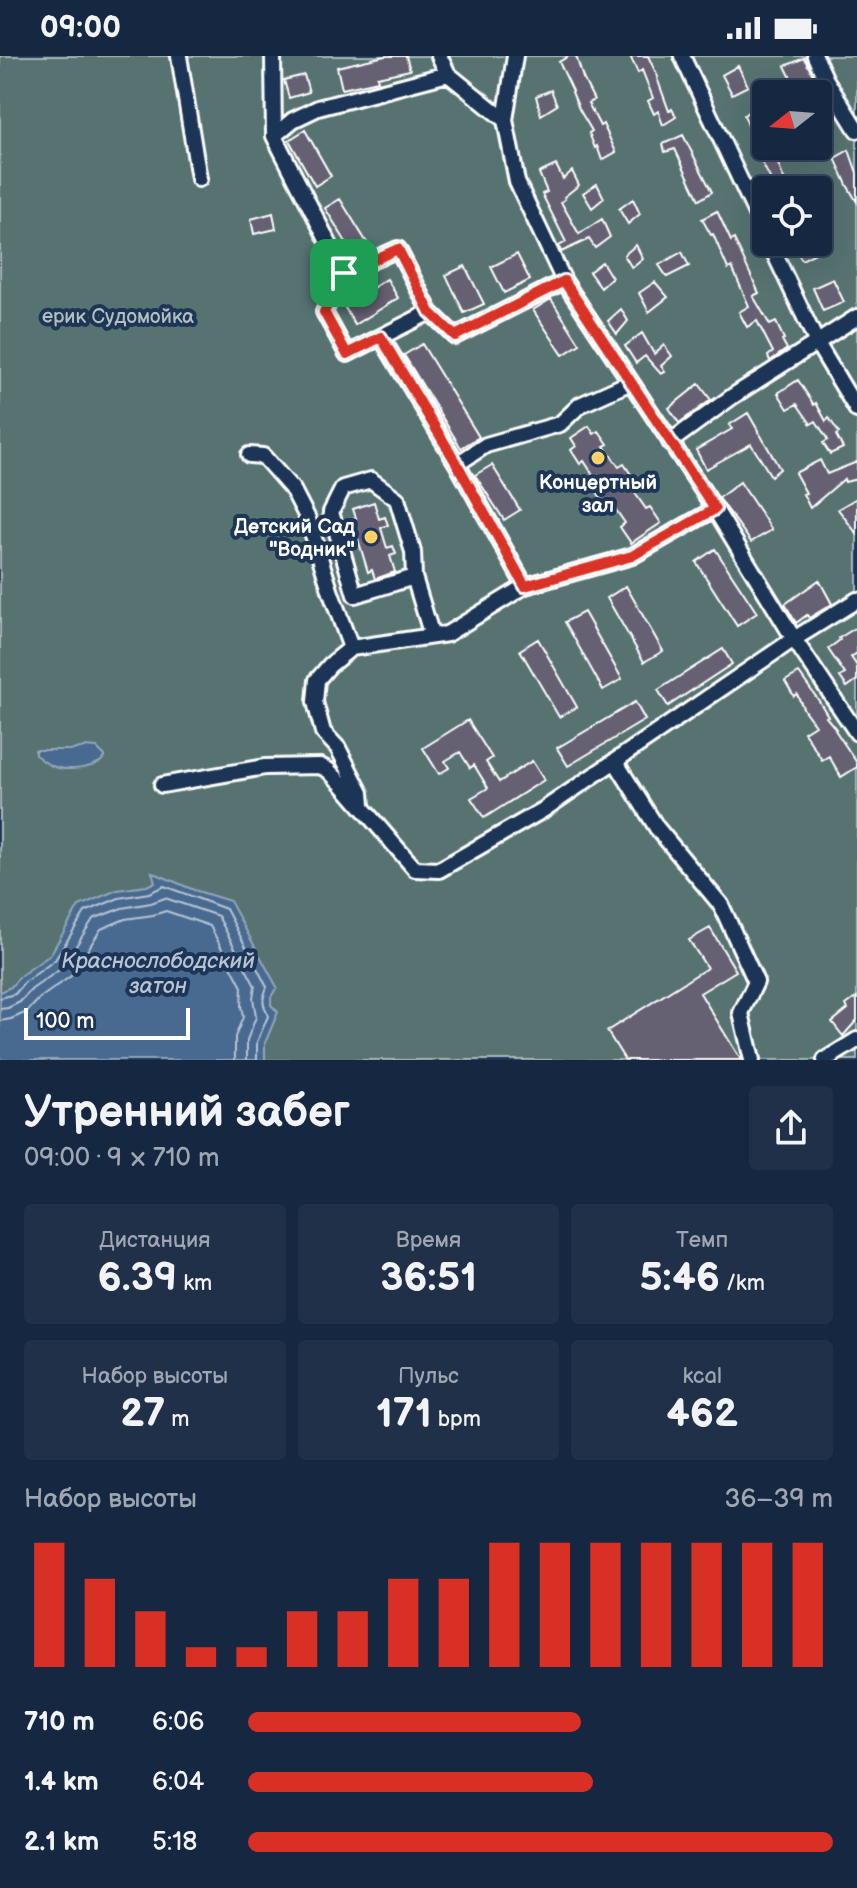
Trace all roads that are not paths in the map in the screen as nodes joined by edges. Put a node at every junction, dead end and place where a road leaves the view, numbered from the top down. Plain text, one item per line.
1 (179, 56) edge
2 (273, 56) edge
3 (439, 56) edge
4 (515, 56) edge
5 (682, 56) edge
6 (815, 56) edge
7 (448, 74) junction
8 (505, 120) junction
9 (857, 130) edge
10 (274, 136) junction
11 (199, 179) dead end
12 (752, 205) edge
13 (776, 256) edge
14 (344, 273) junction
15 (564, 281) junction
16 (430, 312) junction
17 (857, 317) edge
18 (381, 337) junction
19 (817, 343) junction
20 (631, 382) junction
21 (857, 410) edge
22 (670, 442) junction
23 (249, 455) dead end
24 (457, 464) junction
25 (715, 509) junction
26 (341, 546) junction
27 (319, 553) junction
28 (414, 577) junction
29 (525, 586) junction
30 (857, 600) edge
31 (432, 636) junction
32 (794, 639) junction
33 (351, 648) junction
34 (857, 733) edge
35 (615, 761) junction
36 (162, 785) dead end
37 (362, 808) junction
38 (857, 1040) edge
39 (752, 1060) edge
40 (825, 1060) edge

1 - 11 street
2 - 10 street
3 - 7 street
4 - 8 street
5 - 12 street
6 - 9 street
7 - 8 street
7 - 10 street
8 - 15 street
10 - 14 street
13 - 19 street
14 - 16 street
14 - 18 street
15 - 16 street
15 - 20 street
16 - 18 street
17 - 19 street
18 - 24 street
19 - 21 street
19 - 22 street
20 - 22 street
20 - 24 street
22 - 25 street
23 - 27 street
24 - 29 street
25 - 29 street
25 - 32 street
26 - 27 street
26 - 28 street
26 - 28 street
27 - 33 street
28 - 31 street
29 - 31 street
30 - 32 street
31 - 33 street
32 - 34 street
32 - 35 street
33 - 37 street
35 - 37 street
35 - 39 street
36 - 37 street
38 - 40 street

